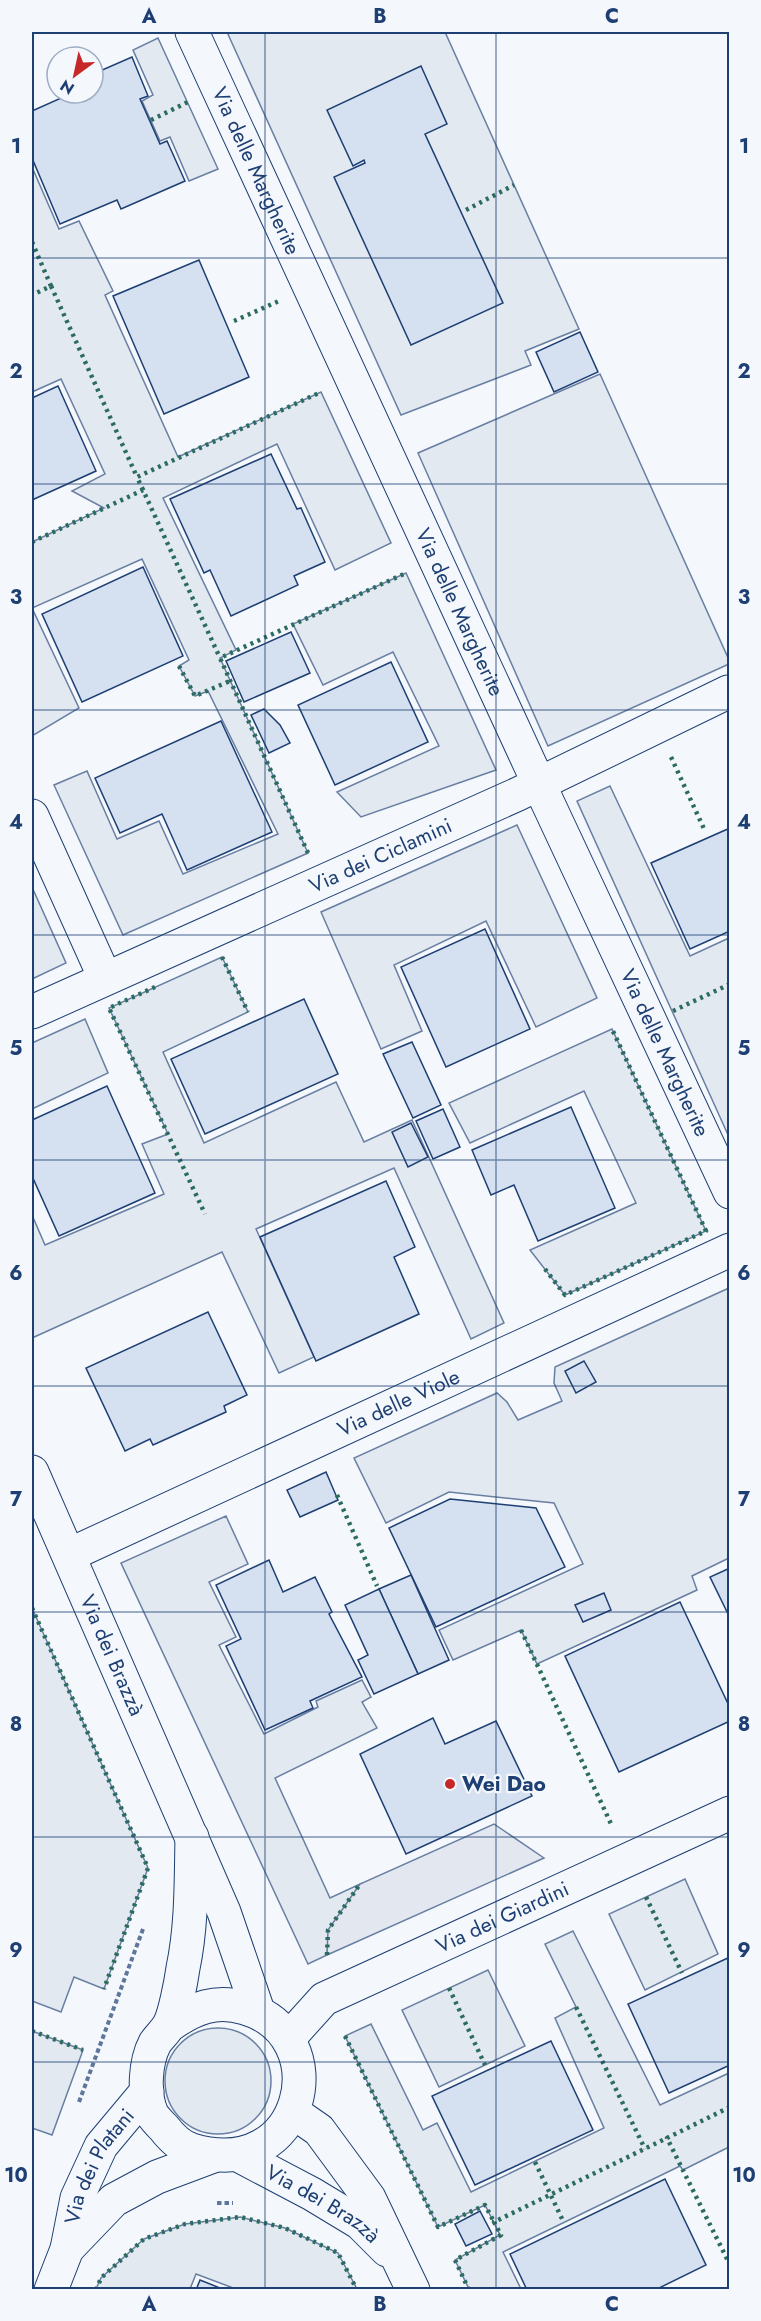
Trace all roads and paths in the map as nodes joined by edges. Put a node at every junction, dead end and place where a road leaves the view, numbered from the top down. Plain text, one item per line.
1 (192, 32) edge
2 (728, 692) dead end
3 (539, 784) junction
4 (32, 816) edge
5 (105, 978) junction
6 (32, 1012) edge
7 (729, 1192) edge
8 (729, 1250) edge
9 (32, 1472) edge
10 (69, 1555) junction
11 (729, 1813) edge
12 (192, 1837) junction
13 (147, 1918) dead end
14 (258, 2011) junction
15 (170, 2025) junction
16 (288, 2039) junction
17 (147, 2091) junction
18 (77, 2107) dead end
19 (293, 2112) junction
20 (225, 2156) junction
21 (212, 2203) dead end
22 (235, 2203) dead end
23 (67, 2249) junction
24 (406, 2276) edge
25 (51, 2289) edge

1 - 3 street, Via delle Margherite
2 - 3 street, Via dei Ciclamini
3 - 5 street, Via dei Ciclamini
3 - 7 street, Via delle Margherite
4 - 5 street
5 - 6 street, Via dei Ciclamini
8 - 10 street, Via delle Viole
9 - 10 street, Via dei Brazzà
10 - 12 street, Via dei Brazzà
11 - 16 street, Via dei Giardini
12 - 14 street, Via dei Brazzà
12 - 15 street, Via dei Brazzà
13 - 18 path
14 - 15 street, Via dei Brazzà
14 - 16 street, Via dei Brazzà
15 - 17 street, Via dei Brazzà
16 - 19 street, Via dei Brazzà
17 - 20 street, Via dei Brazzà
17 - 23 street, Via dei Platani
19 - 20 street, Via dei Brazzà
19 - 24 street, Via dei Brazzà
20 - 23 street, Via dei Platani
20 - 24 street, Via dei Brazzà
21 - 22 path
23 - 25 street, Via dei Platani

